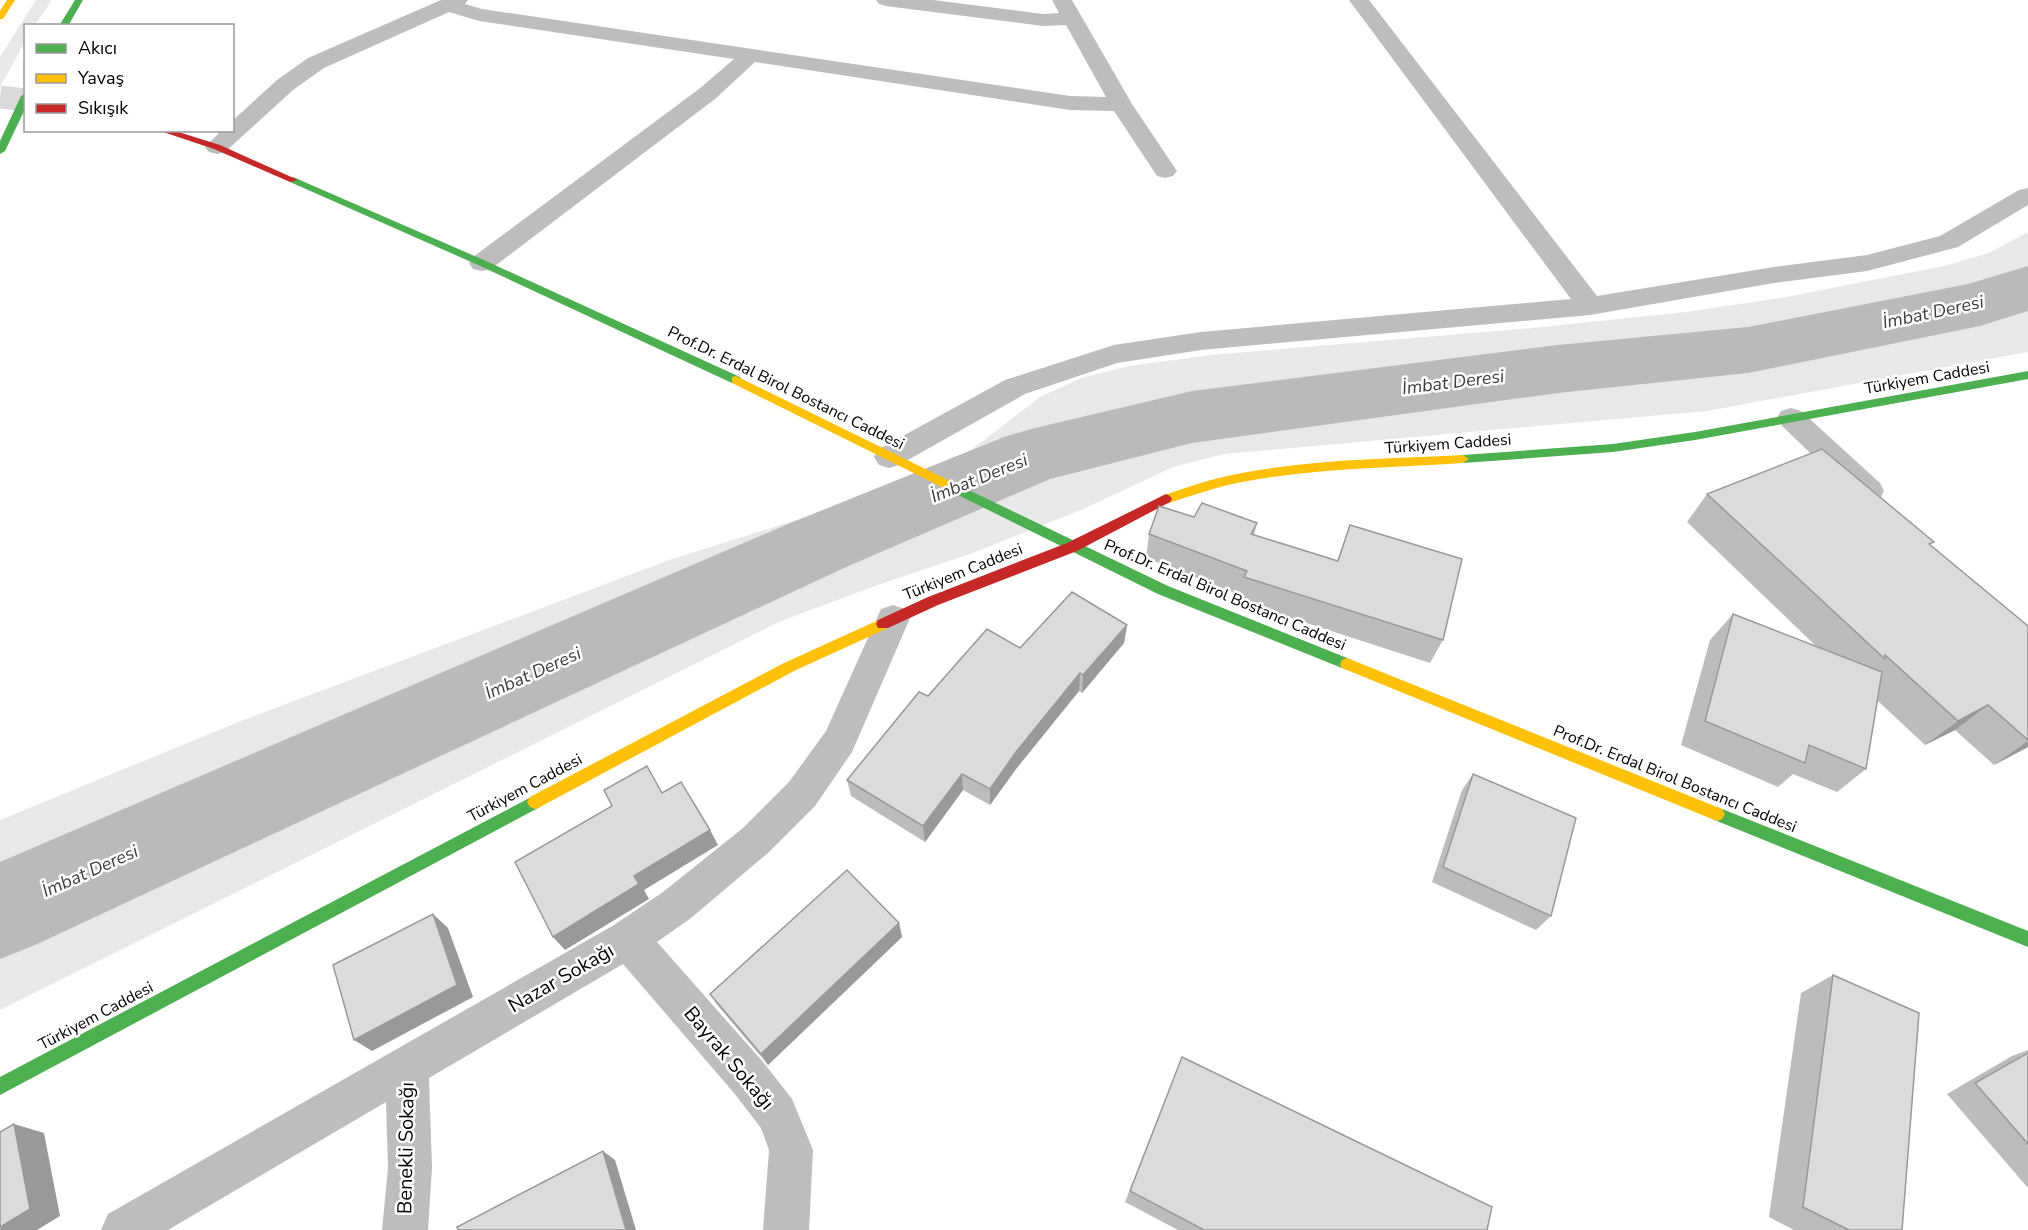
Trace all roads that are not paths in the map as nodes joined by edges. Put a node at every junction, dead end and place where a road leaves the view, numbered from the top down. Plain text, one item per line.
1 (11, 0) edge
2 (79, 0) edge
3 (886, 0) edge
4 (1062, 0) edge
5 (1359, 0) edge
6 (454, 2) edge
7 (0, 17) edge
8 (1073, 19) junction
9 (64, 24) edge
10 (751, 55) junction
11 (24, 100) edge
12 (1121, 104) junction
13 (234, 131) edge
14 (168, 132) edge
15 (233, 132) edge
16 (217, 147) junction
17 (0, 151) edge
18 (1165, 171) dead end
19 (2028, 195) edge
20 (482, 263) junction
21 (1590, 306) junction
22 (2028, 375) edge
23 (1791, 418) junction
24 (889, 457) junction
25 (1888, 508) edge
26 (1072, 547) junction
27 (893, 618) junction
28 (628, 939) junction
29 (2028, 939) edge
30 (407, 1067) junction
31 (0, 1086) edge
32 (124, 1230) edge
33 (405, 1230) edge
34 (786, 1230) edge

1 - 7 main road
2 - 9 main road
3 - 8 street
4 - 8 street
5 - 21 street
6 - 10 street
6 - 13 street
8 - 12 street
10 - 12 street
10 - 20 street
11 - 17 main road
12 - 18 street
14 - 16 main road, Prof.Dr. Erdal Birol Bostancı Caddesi
15 - 16 street
16 - 20 main road, Prof.Dr. Erdal Birol Bostancı Caddesi
19 - 21 street
20 - 24 main road, Prof.Dr. Erdal Birol Bostancı Caddesi
21 - 24 street
22 - 23 main road, Türkiyem Caddesi
23 - 25 street
23 - 26 main road, Türkiyem Caddesi
24 - 26 main road, Prof.Dr. Erdal Birol Bostancı Caddesi
26 - 27 main road, Türkiyem Caddesi
26 - 29 main road, Prof.Dr. Erdal Birol Bostancı Caddesi
27 - 28 street, Nazar Sokağı
27 - 31 main road, Türkiyem Caddesi
28 - 30 street, Nazar Sokağı
28 - 34 street, Bayrak Sokağı
30 - 32 street, Nazar Sokağı
30 - 33 street, Benekli Sokağı

